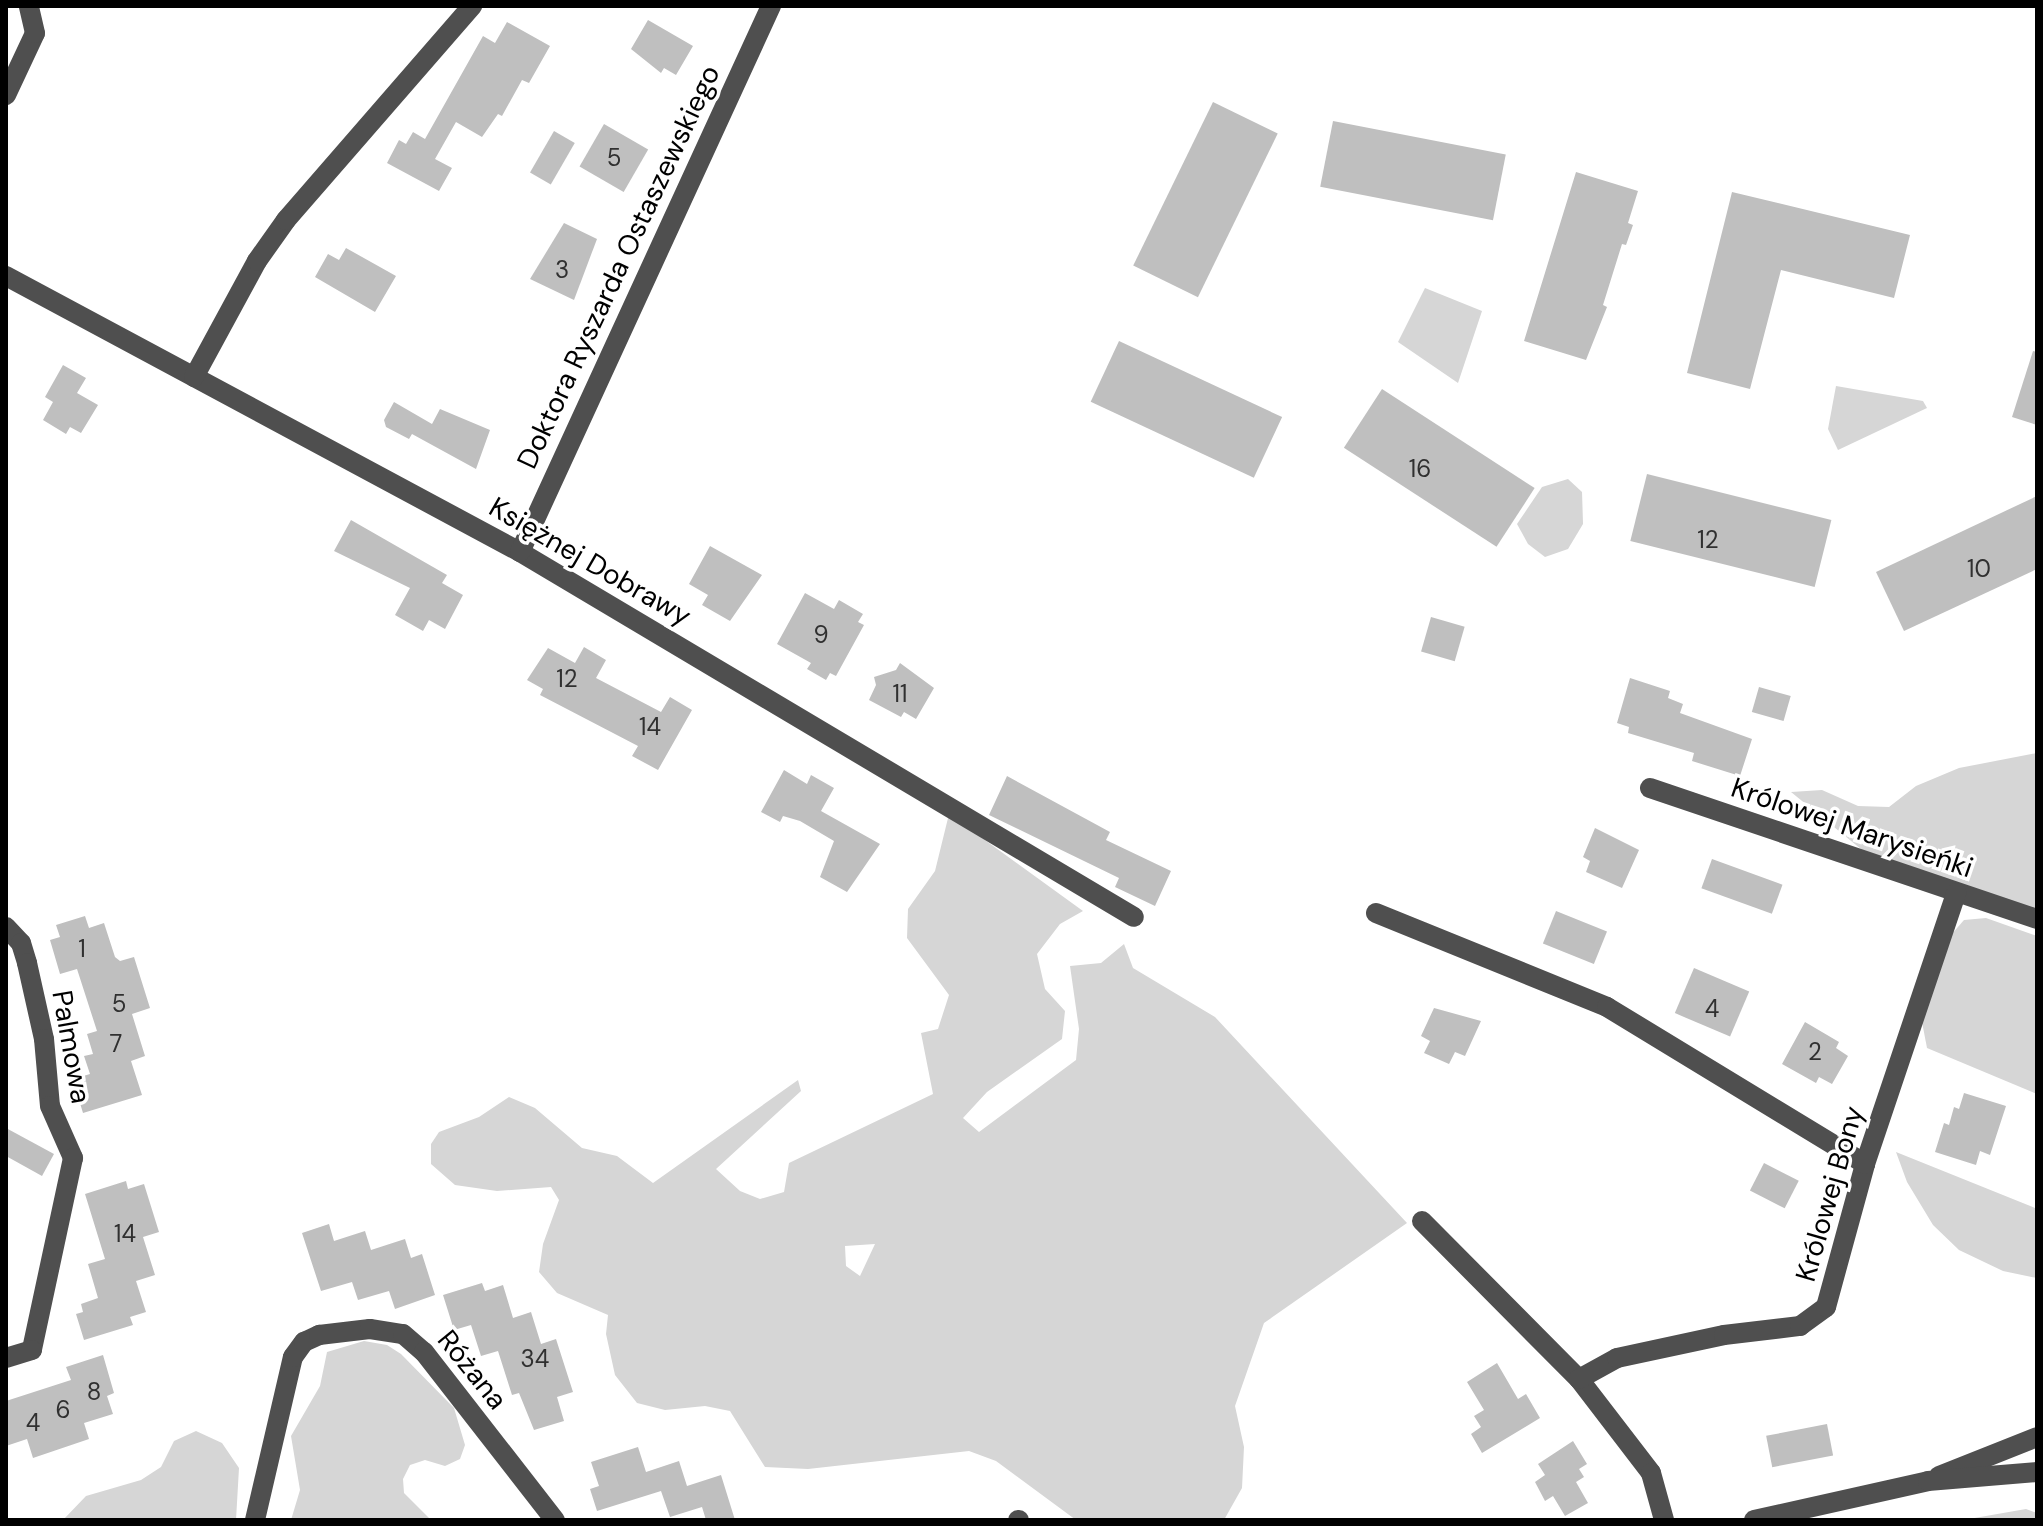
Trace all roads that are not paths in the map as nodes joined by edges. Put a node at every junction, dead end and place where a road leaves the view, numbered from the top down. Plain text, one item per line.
1 (29, 6) edge
2 (472, 6) edge
3 (771, 6) edge
4 (6, 95) edge
5 (6, 276) edge
6 (194, 377) junction
7 (520, 552) junction
8 (1650, 788) dead end
9 (1956, 893) junction
10 (1376, 913) dead end
11 (1134, 917) dead end
12 (2037, 919) edge
13 (6, 927) edge
14 (1865, 1164) junction
15 (1422, 1221) dead end
16 (6, 1358) edge
17 (1579, 1379) junction
18 (2037, 1437) edge
19 (2037, 1472) edge
20 (1928, 1481) junction
21 (255, 1520) edge
22 (555, 1520) edge
23 (1664, 1520) edge
24 (1754, 1520) edge

1 - 4 street
2 - 6 street
3 - 7 street, Doktora Ryszarda Ostaszewskiego
5 - 6 street, Księżnej Dobrawy
6 - 7 street, Księżnej Dobrawy
7 - 11 street, Księżnej Dobrawy
8 - 9 street, Królowej Marysieńki
9 - 12 street, Królowej Marysieńki
9 - 14 street, Królowej Bony
10 - 14 street
13 - 16 street, Palmowa
14 - 17 street, Królowej Bony
15 - 17 street
17 - 23 street
18 - 20 street
19 - 20 street
20 - 24 street
21 - 22 street, Różana

